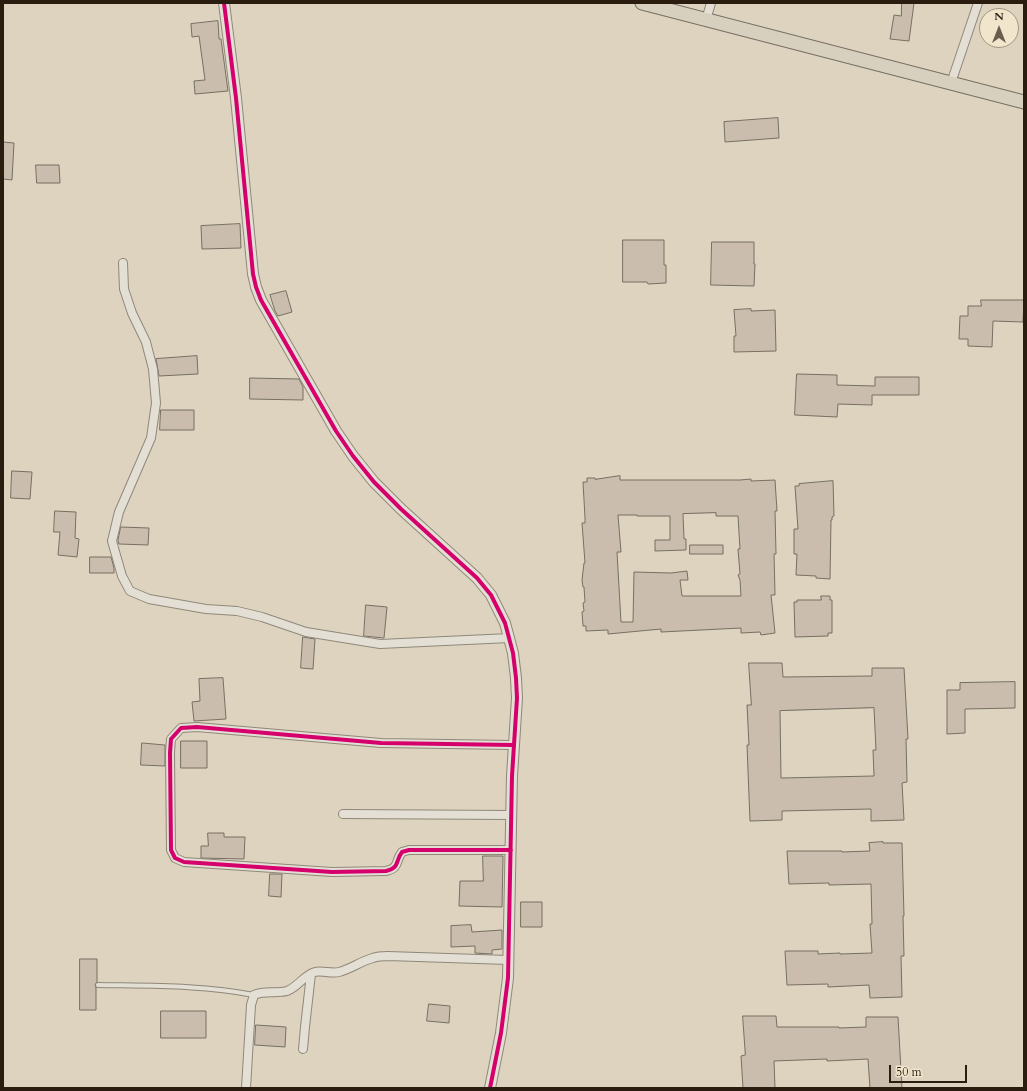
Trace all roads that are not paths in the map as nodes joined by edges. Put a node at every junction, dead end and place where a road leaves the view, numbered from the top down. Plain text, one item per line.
1 (224, 3) edge
2 (642, 3) edge
3 (711, 3) edge
4 (978, 3) edge
5 (706, 20) junction
6 (951, 83) junction
7 (1024, 102) edge
8 (123, 263) dead end
9 (510, 638) junction
10 (513, 745) junction
11 (343, 814) dead end
12 (512, 815) junction
13 (511, 850) junction
14 (508, 960) junction
15 (312, 974) junction
16 (98, 985) dead end
17 (254, 995) junction
18 (303, 1049) dead end
19 (246, 1088) edge
20 (490, 1088) edge

1 - 9 street
2 - 5 main road
3 - 5 street
4 - 6 street
5 - 6 main road
6 - 7 main road
8 - 9 street
9 - 10 street
10 - 12 street
10 - 13 street
11 - 12 street
12 - 13 street
13 - 14 street
14 - 15 street
14 - 20 street
15 - 17 street
15 - 18 street
16 - 17 lane
17 - 19 street

